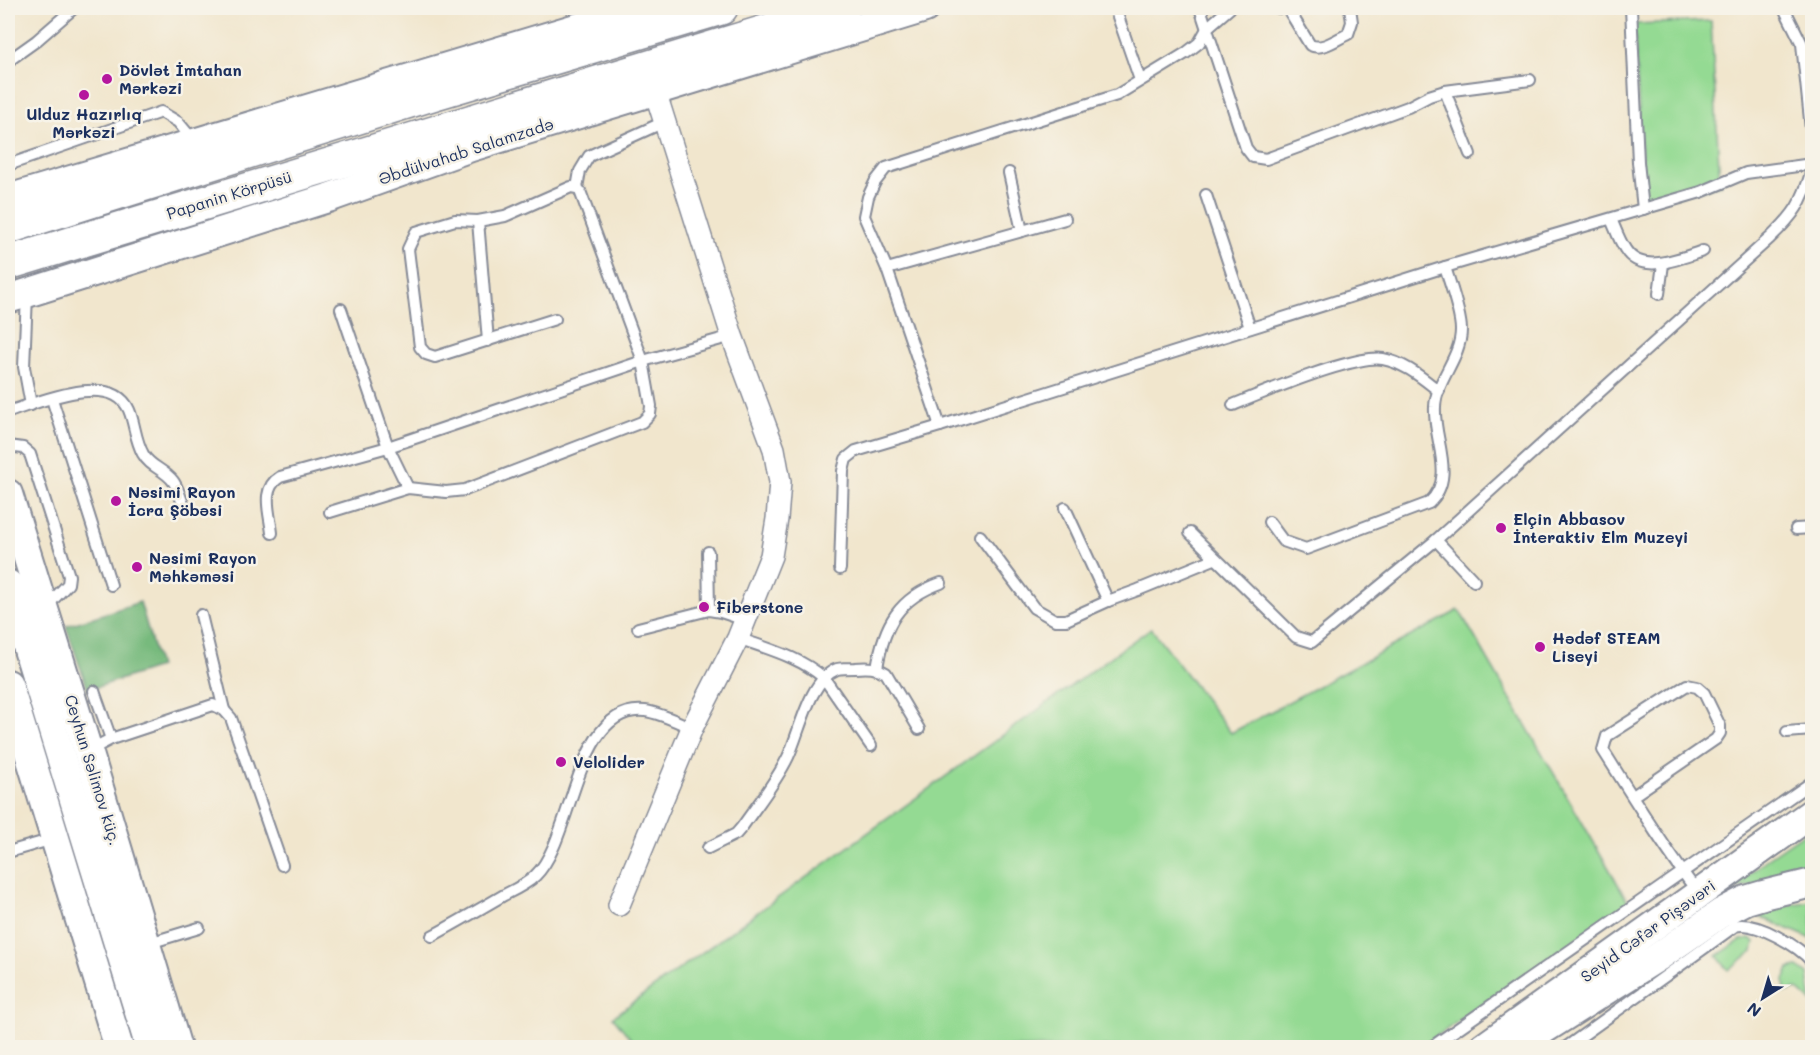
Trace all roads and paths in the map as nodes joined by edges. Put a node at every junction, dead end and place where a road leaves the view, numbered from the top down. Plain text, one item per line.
1 (74, 8) edge
2 (643, 8) edge
3 (720, 8) edge
4 (843, 8) edge
5 (925, 8) edge
6 (1115, 8) edge
7 (1200, 8) edge
8 (1230, 8) edge
9 (1284, 8) edge
10 (1302, 8) edge
11 (1350, 8) edge
12 (1631, 8) edge
13 (1784, 8) edge
14 (606, 13) edge
15 (1208, 27) junction
16 (551, 35) junction
17 (736, 40) junction
18 (8, 61) edge
19 (511, 70) junction
20 (697, 78) junction
21 (1140, 80) junction
22 (1530, 80) dead end
23 (655, 91) junction
24 (1445, 91) junction
25 (522, 106) junction
26 (578, 114) junction
27 (664, 122) junction
28 (450, 128) joint
29 (1812, 139) edge
30 (195, 142) junction
31 (1470, 154) dead end
32 (1812, 164) edge
33 (8, 165) edge
34 (1812, 170) edge
35 (1009, 172) dead end
36 (577, 188) junction
37 (1206, 195) dead end
38 (8, 199) edge
39 (1643, 209) junction
40 (1065, 219) dead end
41 (1611, 219) junction
42 (478, 221) junction
43 (8, 227) edge
44 (1022, 231) junction
45 (1703, 251) dead end
46 (8, 263) edge
47 (1663, 264) junction
48 (1445, 267) junction
49 (888, 269) junction
50 (1659, 294) dead end
51 (17, 295) edge
52 (341, 309) dead end
53 (555, 319) dead end
54 (1250, 328) junction
55 (732, 336) junction
56 (488, 341) junction
57 (643, 361) junction
58 (1439, 391) junction
59 (52, 399) junction
60 (31, 405) junction
61 (1233, 405) dead end
62 (8, 412) edge
63 (940, 426) junction
64 (8, 446) edge
65 (388, 447) junction
66 (408, 488) junction
67 (8, 494) edge
68 (184, 506) dead end
69 (1065, 508) dead end
70 (330, 512) dead end
71 (1269, 522) dead end
72 (1812, 528) edge
73 (1796, 529) dead end
74 (272, 533) dead end
75 (1190, 533) dead end
76 (980, 536) dead end
77 (1436, 540) junction
78 (708, 552) dead end
79 (1214, 559) junction
80 (840, 569) dead end
81 (1474, 581) dead end
82 (941, 583) dead end
83 (8, 584) edge
84 (111, 585) dead end
85 (1107, 601) junction
86 (44, 609) junction
87 (709, 610) junction
88 (201, 615) dead end
89 (638, 628) dead end
90 (742, 629) junction
91 (877, 668) junction
92 (824, 678) junction
93 (8, 684) edge
94 (94, 691) dead end
95 (224, 710) junction
96 (692, 728) junction
97 (919, 729) dead end
98 (1812, 730) edge
99 (1787, 732) dead end
100 (99, 745) junction
101 (871, 746) dead end
102 (1812, 782) edge
103 (1633, 796) junction
104 (1812, 813) edge
105 (56, 838) junction
106 (708, 848) dead end
107 (8, 852) edge
108 (282, 865) dead end
109 (97, 872) junction
110 (1812, 883) edge
111 (1691, 884) junction
112 (619, 905) dead end
113 (199, 928) dead end
114 (432, 936) dead end
115 (146, 944) junction
116 (1651, 946) junction
117 (1812, 962) edge
118 (1525, 1045) edge
119 (118, 1047) edge
120 (150, 1047) edge
121 (177, 1047) edge
122 (1430, 1047) edge
123 (1483, 1047) edge
124 (1565, 1047) edge

1 - 18 lane
2 - 14 main road
3 - 19 main road
4 - 17 main road, Əbdülvahab Salamzadə
5 - 20 main road, Əbdülvahab Salamzadə
6 - 21 lane
7 - 15 lane
8 - 15 lane
9 - 10 lane
9 - 11 lane
12 - 39 lane
13 - 29 lane
14 - 16 main road
15 - 21 lane
15 - 24 lane
16 - 19 main road
16 - 30 main road
17 - 20 main road
17 - 25 main road, Əbdülvahab Salamzadə
19 - 43 main road
20 - 23 main road, Əbdülvahab Salamzadə
21 - 49 lane
22 - 24 lane
23 - 26 main road, Əbdülvahab Salamzadə
23 - 27 street
24 - 31 lane
25 - 26 main road
25 - 28 main road, Əbdülvahab Salamzadə
26 - 51 main road, Əbdülvahab Salamzadə
27 - 36 lane
27 - 55 street
28 - 46 main road, Papanin Körpüsü
30 - 33 lane
30 - 38 main road
32 - 39 lane
34 - 77 lane
35 - 44 lane
36 - 42 lane
36 - 57 lane
37 - 54 lane
39 - 41 lane
40 - 44 lane
41 - 47 lane
41 - 48 lane
42 - 56 lane
42 - 56 lane
44 - 49 lane
45 - 47 lane
47 - 50 lane
48 - 54 lane
48 - 58 lane
49 - 63 lane
51 - 60 lane
52 - 65 lane
53 - 56 lane
54 - 63 lane
55 - 57 lane
55 - 90 street
57 - 65 lane
57 - 66 lane
58 - 61 lane
58 - 71 lane
59 - 60 lane
59 - 68 lane
59 - 84 lane
60 - 62 lane
63 - 80 lane
64 - 86 lane
65 - 66 lane
65 - 74 lane
66 - 70 lane
67 - 86 main road, Ceyhun Səlimov küç.
69 - 85 lane
72 - 73 lane
75 - 79 lane
76 - 85 lane
77 - 79 lane
77 - 81 lane
78 - 87 lane
79 - 85 lane
82 - 91 lane
83 - 109 main road, Ceyhun Səlimov küç.
86 - 100 main road, Ceyhun Səlimov küç.
87 - 89 lane
87 - 90 lane
88 - 95 lane
90 - 92 lane
90 - 96 street
91 - 92 lane
91 - 97 lane
92 - 101 lane
92 - 106 lane
93 - 105 main road
94 - 100 lane
95 - 100 lane
95 - 108 lane
96 - 112 street
96 - 114 lane
98 - 99 lane
100 - 115 main road, Ceyhun Səlimov küç.
102 - 111 lane
103 - 103 lane
103 - 111 lane
104 - 111 main road, Seyid Cəfər Pişəvəri
105 - 107 lane
105 - 119 main road
109 - 115 main road
109 - 120 main road, Ceyhun Səlimov küç.
110 - 116 main road, Seyid Cəfər Pişəvəri
111 - 116 main road, Seyid Cəfər Pişəvəri
111 - 122 lane
113 - 115 lane
115 - 121 main road, Ceyhun Səlimov küç.
116 - 118 main road, Seyid Cəfər Pişəvəri
116 - 123 main road, Seyid Cəfər Pişəvəri
117 - 124 lane

